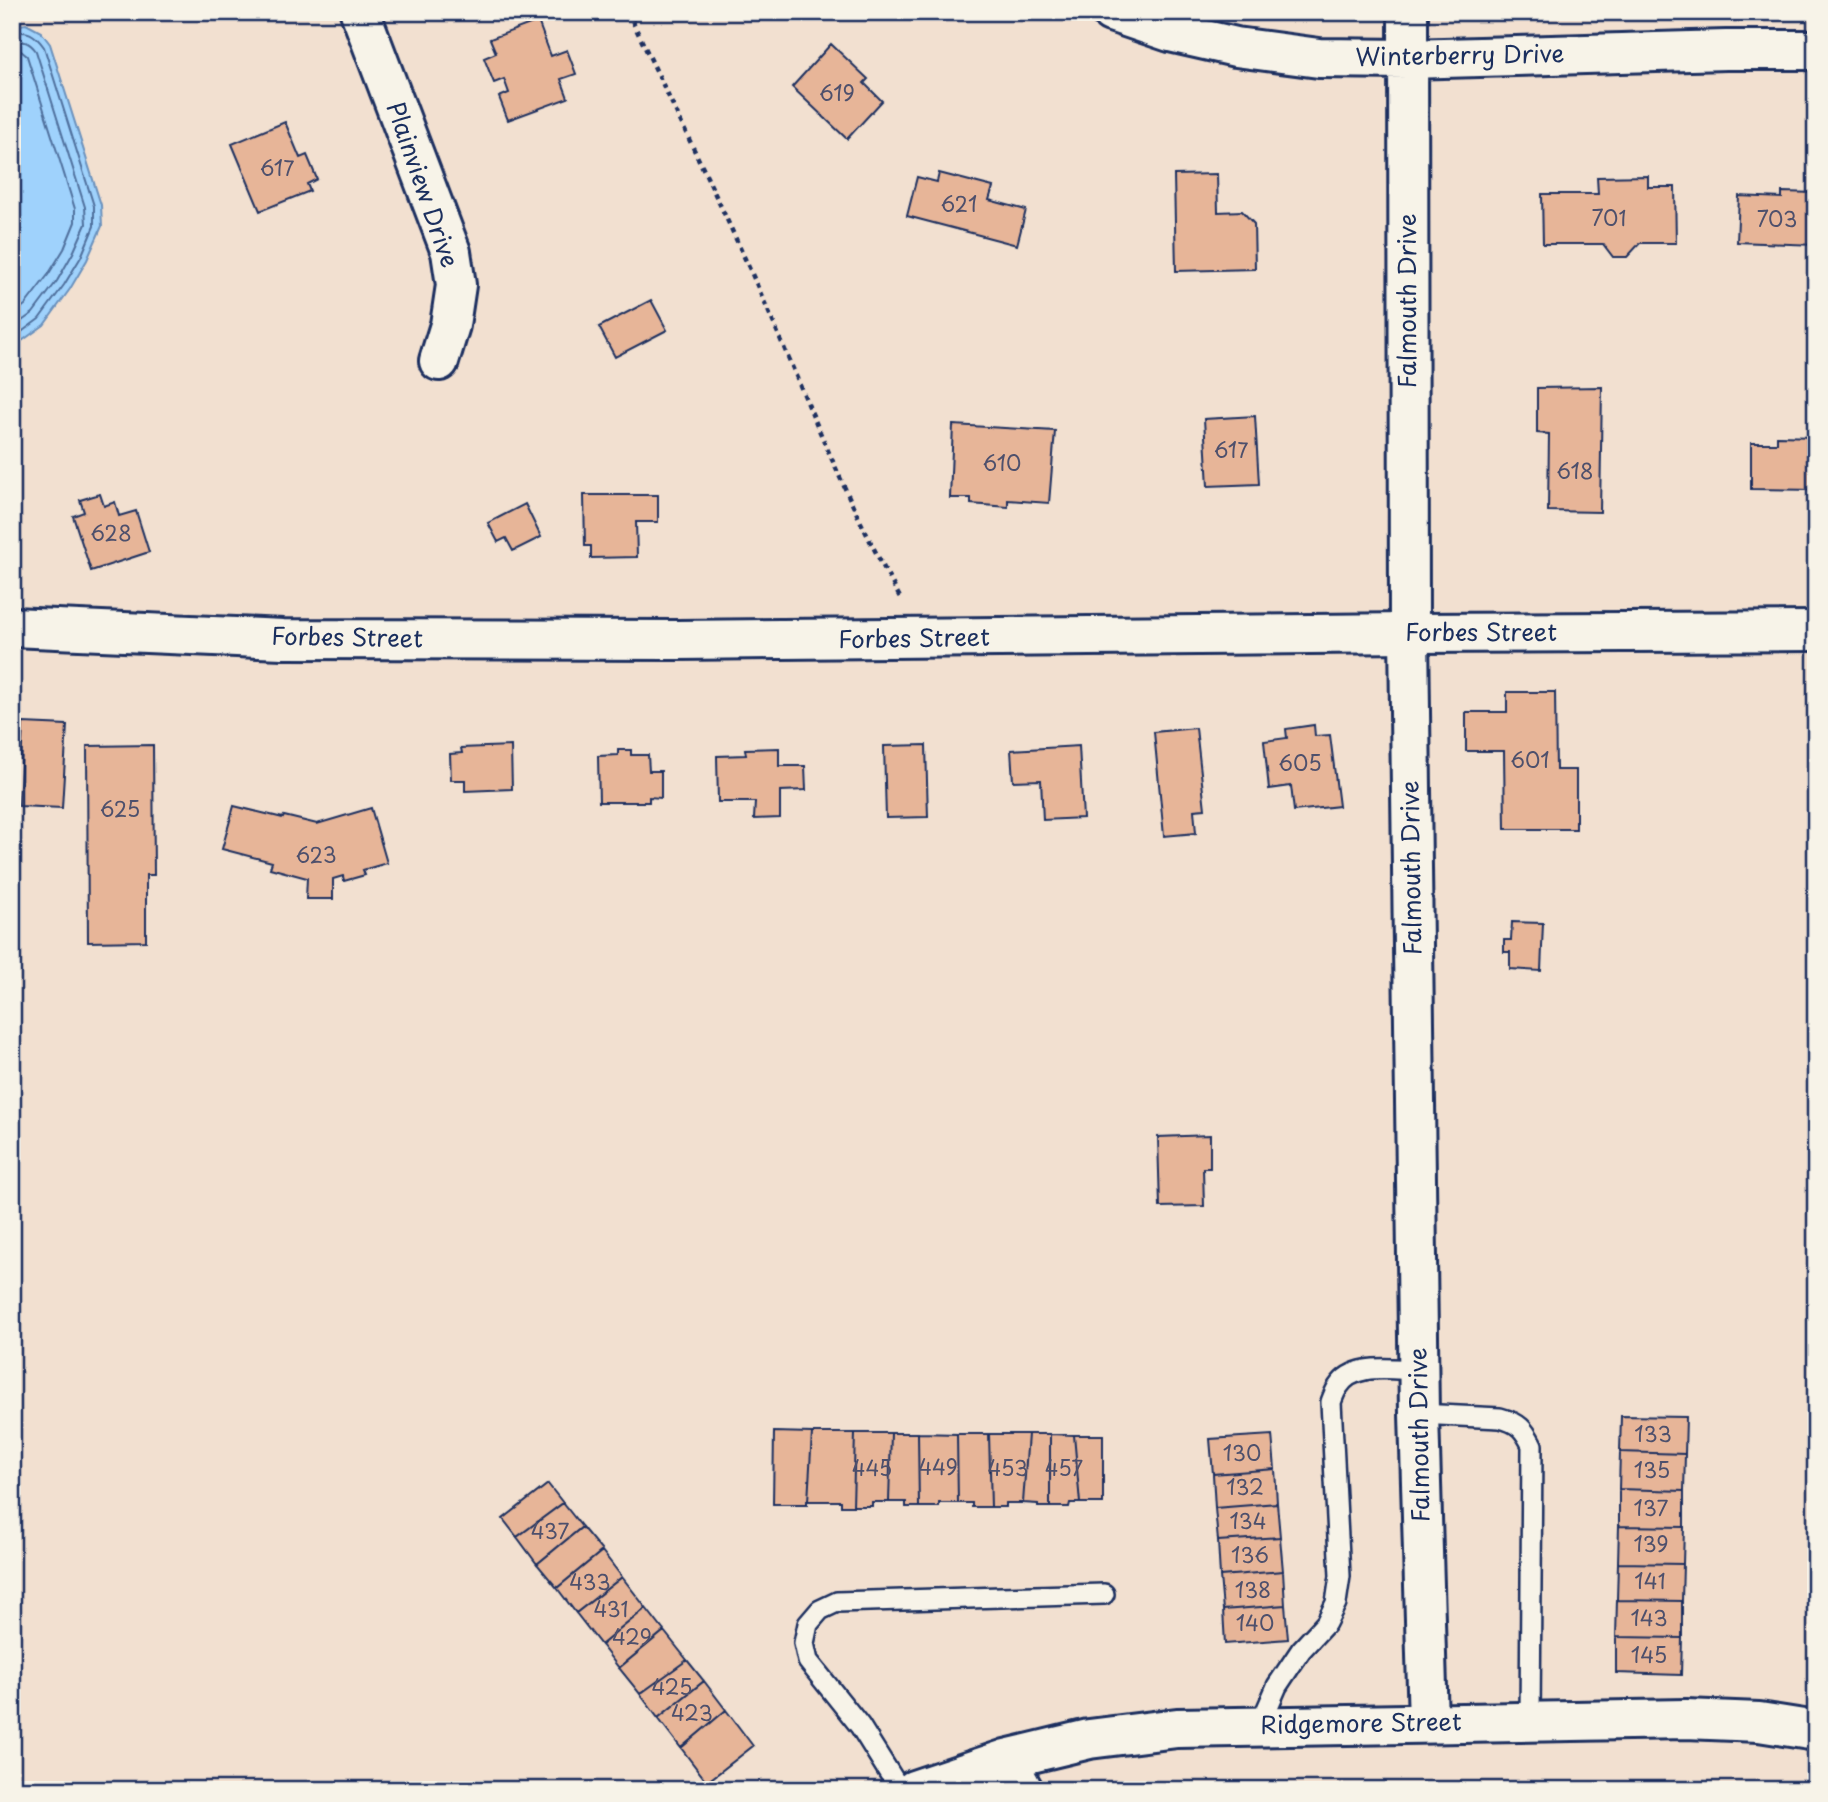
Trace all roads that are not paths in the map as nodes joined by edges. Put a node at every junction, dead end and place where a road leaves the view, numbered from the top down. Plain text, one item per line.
1 (360, 12) edge
2 (1111, 12) edge
3 (1408, 12) edge
4 (1816, 50) edge
5 (1407, 59) junction
6 (439, 361) dead end
7 (12, 627) edge
8 (1816, 631) edge
9 (1409, 633) junction
10 (1419, 1370) junction
11 (1419, 1414) junction
12 (1104, 1594) dead end
13 (1530, 1721) junction
14 (1428, 1723) junction
15 (1259, 1725) junction
16 (1816, 1731) edge
17 (1015, 1774) edge
18 (900, 1790) edge
19 (915, 1790) edge

1 - 6 street, Plainview Drive
2 - 5 street, Winterberry Drive
3 - 5 street, Falmouth Drive
4 - 5 street, Winterberry Drive
5 - 9 street, Falmouth Drive
7 - 9 street, Forbes Street
8 - 9 street, Forbes Street
9 - 10 street, Falmouth Drive
10 - 11 street, Falmouth Drive
10 - 15 lane
11 - 13 lane
11 - 14 street, Falmouth Drive
12 - 18 lane
13 - 14 street, Ridgemore Street
13 - 16 street, Ridgemore Street
14 - 15 street, Ridgemore Street
15 - 17 street, Ridgemore Street
17 - 19 street, Ridgemore Street

